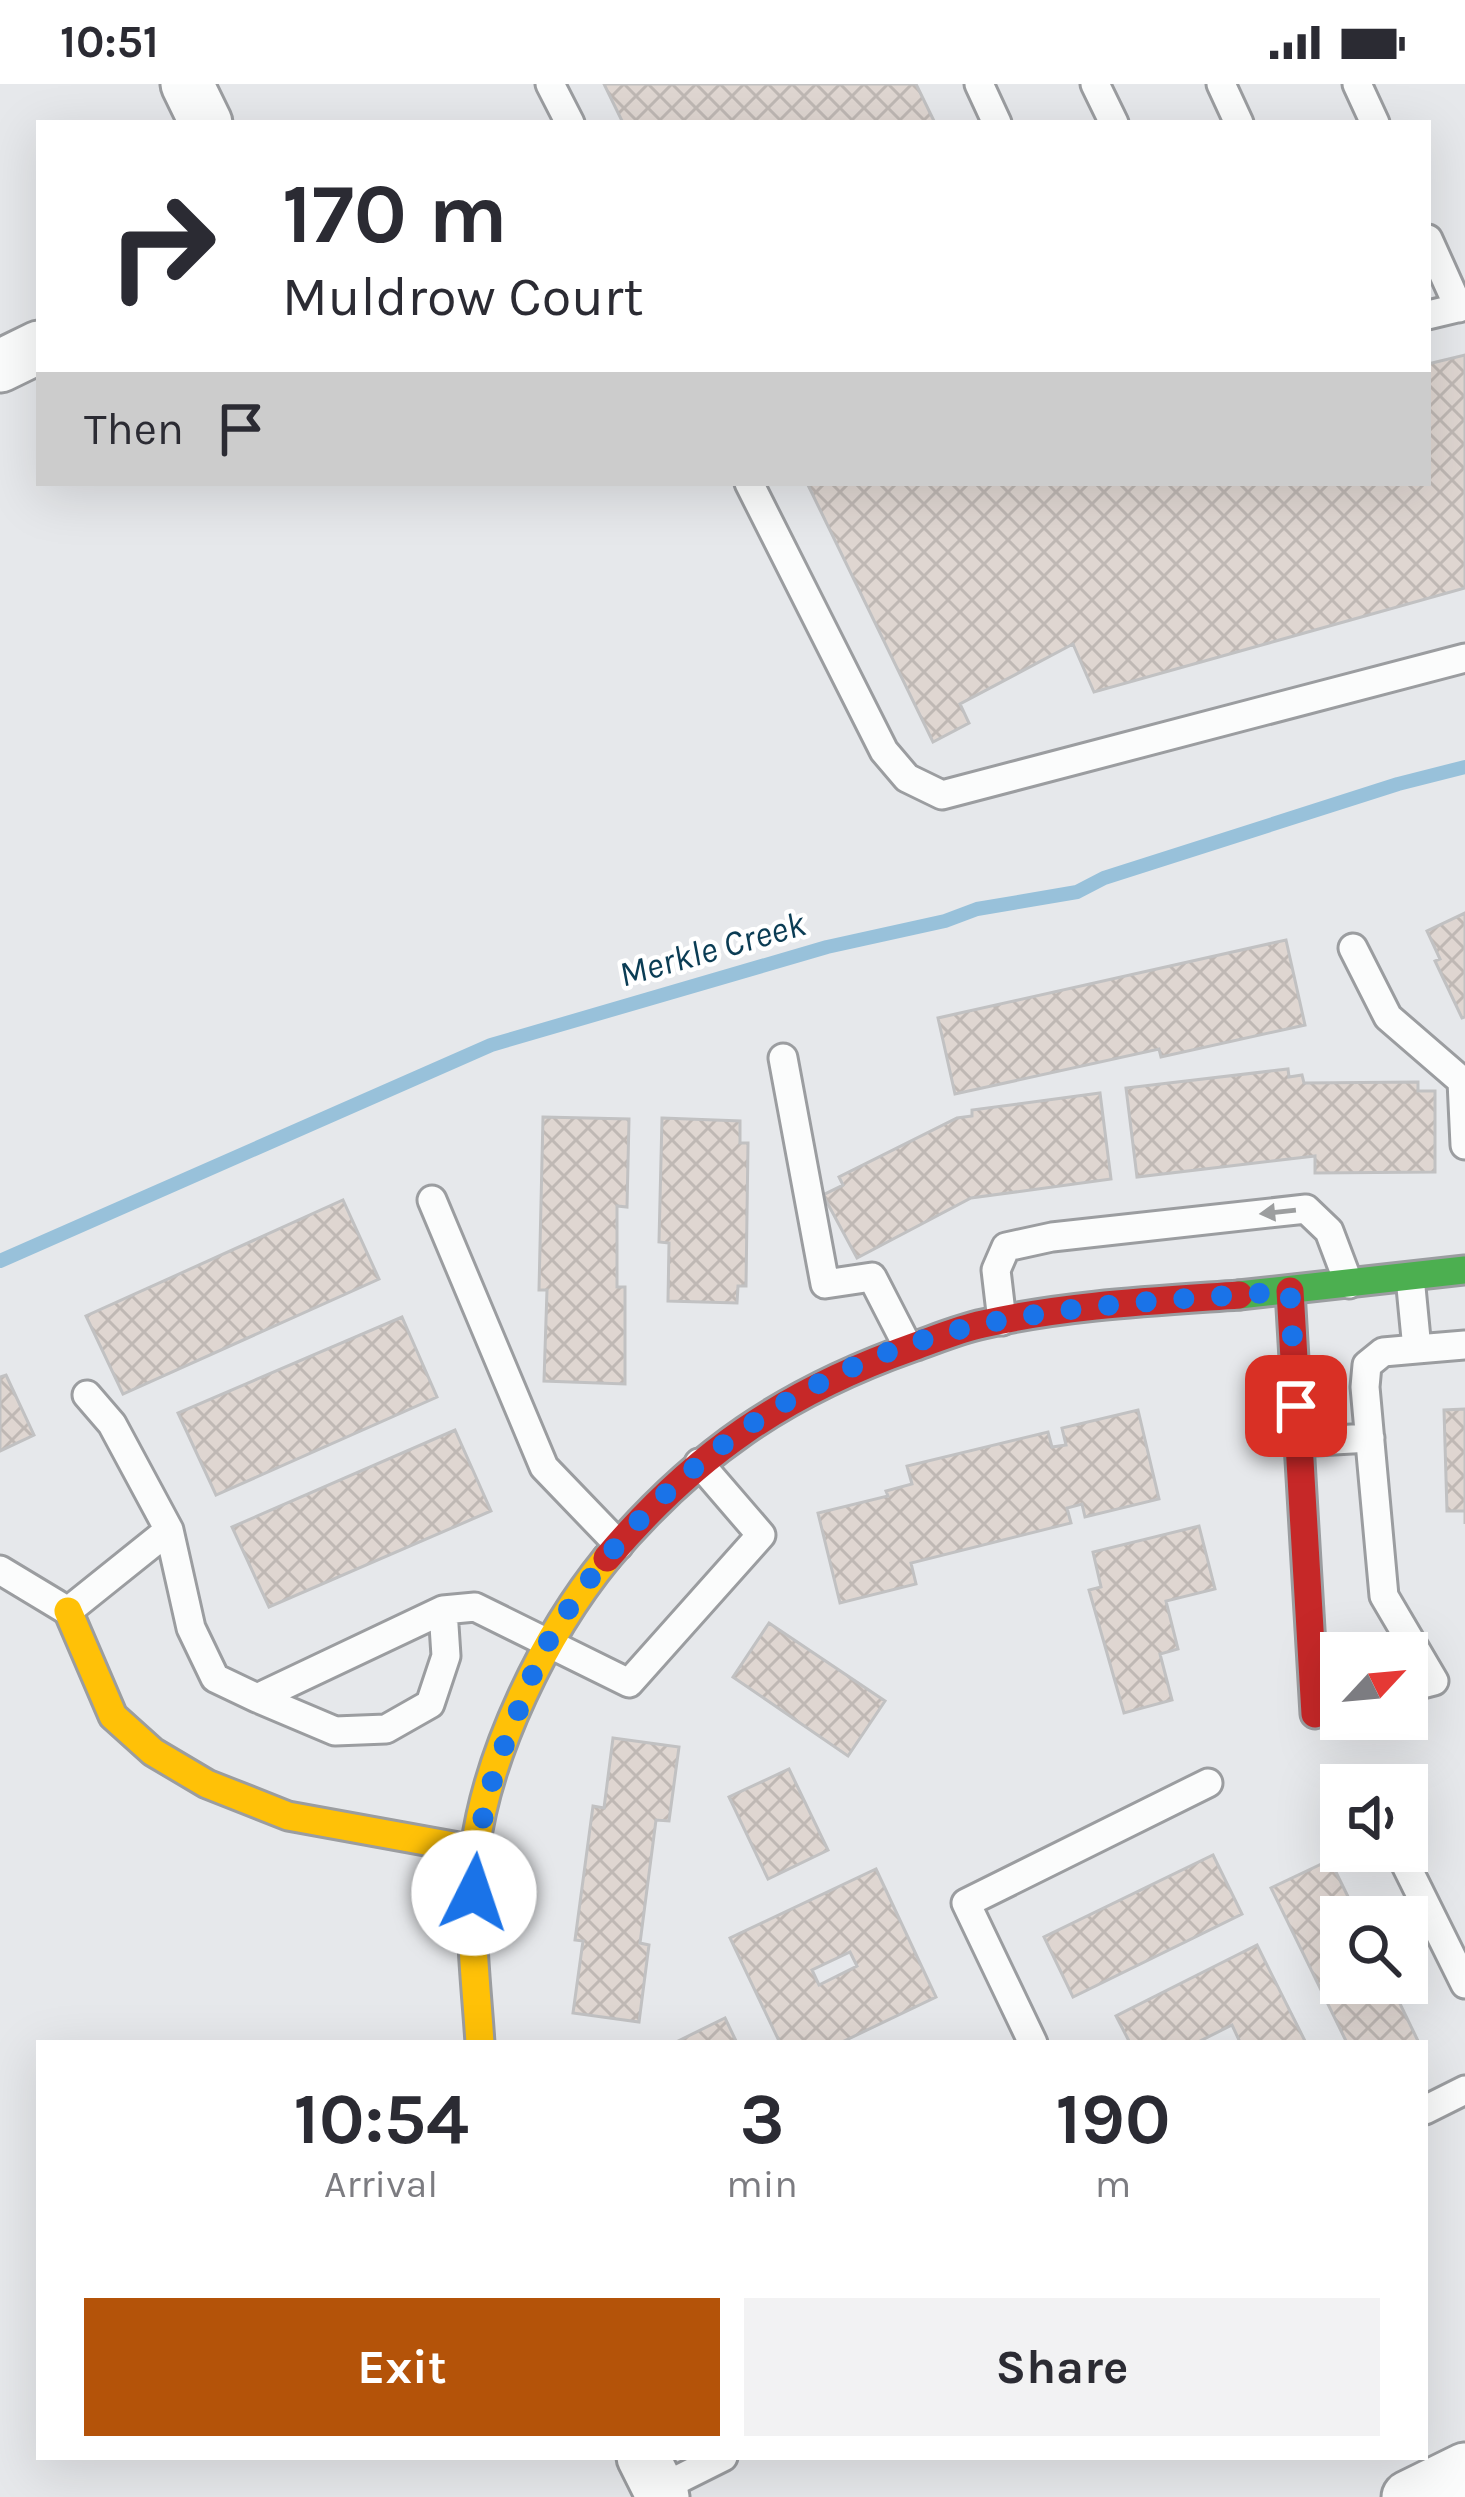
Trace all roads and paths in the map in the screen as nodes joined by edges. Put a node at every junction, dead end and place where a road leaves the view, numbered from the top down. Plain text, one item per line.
1 (187, 84) edge
2 (550, 84) edge
3 (979, 84) edge
4 (1095, 84) edge
5 (1221, 84) edge
6 (1357, 84) edge
7 (205, 120) edge
8 (568, 120) edge
9 (996, 120) edge
10 (1113, 120) edge
11 (1238, 120) edge
12 (1374, 120) edge
13 (1431, 245) edge
14 (1462, 307) edge
15 (1431, 314) edge
16 (36, 348) edge
17 (0, 366) edge
18 (751, 486) edge
19 (1465, 658) edge
20 (1353, 948) dead end
21 (783, 1058) dead end
22 (1465, 1145) edge
23 (432, 1200) dead end
24 (1465, 1270) edge
25 (1410, 1276) junction
26 (1349, 1284) junction
27 (1290, 1291) junction
28 (1002, 1321) junction
29 (1465, 1345) edge
30 (908, 1347) junction
31 (1417, 1349) junction
32 (87, 1395) dead end
33 (1370, 1438) junction
34 (1298, 1442) junction
35 (699, 1463) junction
36 (170, 1530) junction
37 (619, 1545) junction
38 (0, 1570) edge
39 (443, 1610) junction
40 (68, 1611) junction
41 (1405, 1632) edge
42 (1320, 1639) edge
43 (547, 1644) junction
44 (257, 1698) junction
45 (1208, 1783) dead end
46 (475, 1850) junction
47 (1409, 1872) edge
48 (1465, 1984) edge
49 (480, 2040) edge
50 (1032, 2040) edge
51 (1465, 2090) edge
52 (1428, 2108) edge
53 (714, 2460) edge
54 (1465, 2469) edge
55 (655, 2481) edge
56 (1408, 2497) edge

1 - 7 street
2 - 8 lane
3 - 9 lane
4 - 10 lane
5 - 11 lane
6 - 12 lane
13 - 14 lane
14 - 15 lane
16 - 17 street
18 - 19 lane
20 - 22 lane
21 - 30 lane
23 - 37 lane
24 - 25 street
25 - 26 street
25 - 31 lane
26 - 27 street
26 -> 28 lane
27 - 28 street
27 - 34 street
28 - 30 street
29 - 31 lane
30 - 35 street
31 - 33 lane
32 - 36 lane
33 - 34 lane
33 - 41 lane
34 - 42 street
35 - 37 street
35 - 43 lane
36 - 40 lane
36 - 44 lane
37 - 43 street
38 - 40 lane
39 - 43 lane
39 - 44 lane
39 - 44 lane
40 - 46 street
43 - 46 street
45 - 50 lane
46 - 49 street
47 - 48 lane
51 - 52 lane
53 - 55 lane
54 - 56 street

